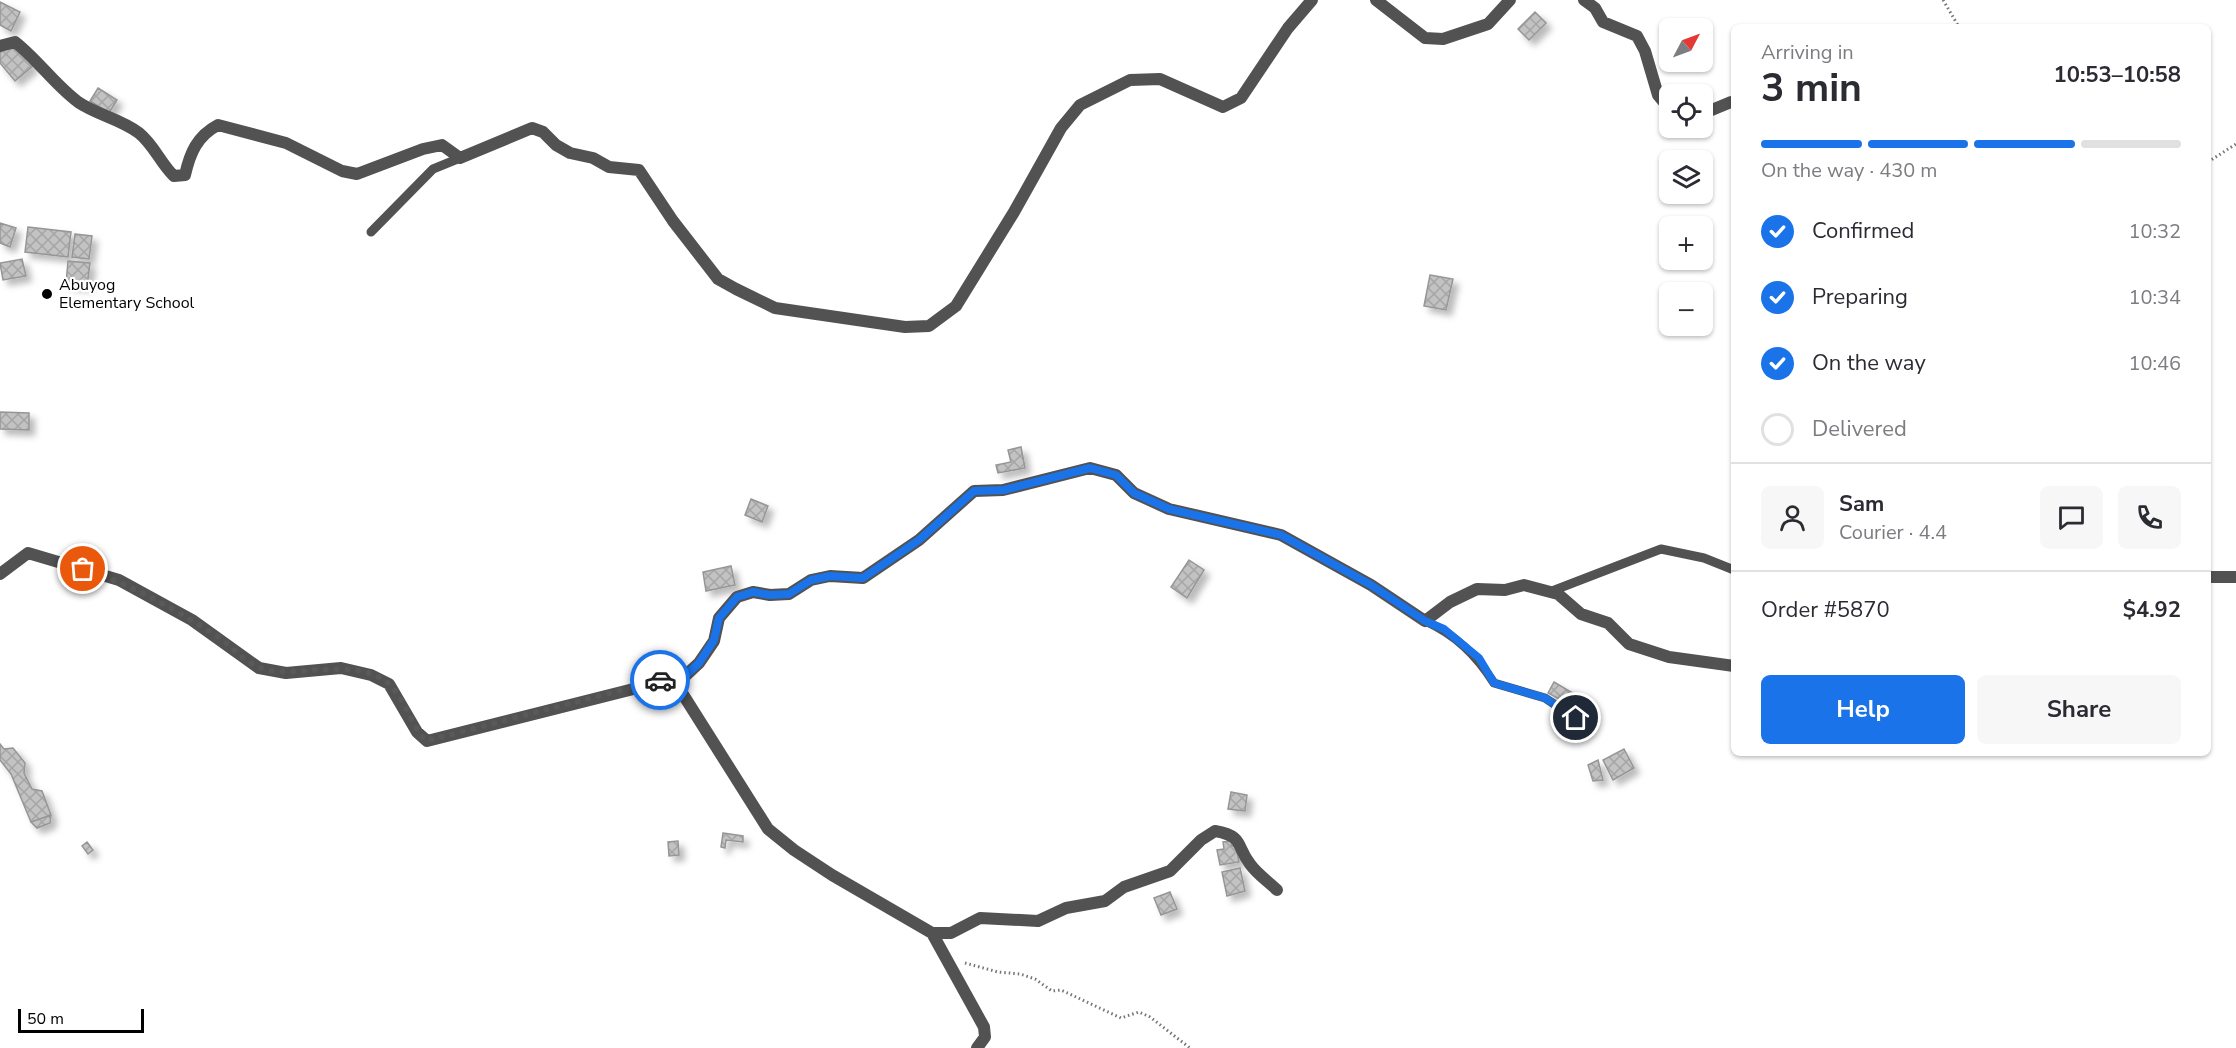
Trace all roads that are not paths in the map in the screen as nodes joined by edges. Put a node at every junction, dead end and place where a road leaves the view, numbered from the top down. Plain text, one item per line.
1 (1312, 0) edge
2 (1376, 0) edge
3 (1510, 0) edge
4 (1584, 0) edge
5 (0, 46) edge
6 (1659, 96) edge
7 (1731, 102) dead end
8 (1713, 109) edge
9 (460, 158) junction
10 (371, 232) dead end
11 (1731, 569) edge
12 (0, 574) edge
13 (2211, 577) edge
14 (2236, 577) edge
15 (1552, 591) junction
16 (1425, 621) junction
17 (1731, 666) edge
18 (672, 677) junction
19 (1587, 726) dead end
20 (1277, 890) dead end
21 (932, 933) junction
22 (977, 1048) edge

1 - 9 street
2 - 3 street
4 - 6 street
5 - 9 street
7 - 8 street
9 - 10 lane
11 - 15 lane
12 - 18 street
13 - 14 street
15 - 16 street
15 - 17 street
16 - 18 street
16 - 19 lane
18 - 21 street
20 - 21 street
21 - 22 street

